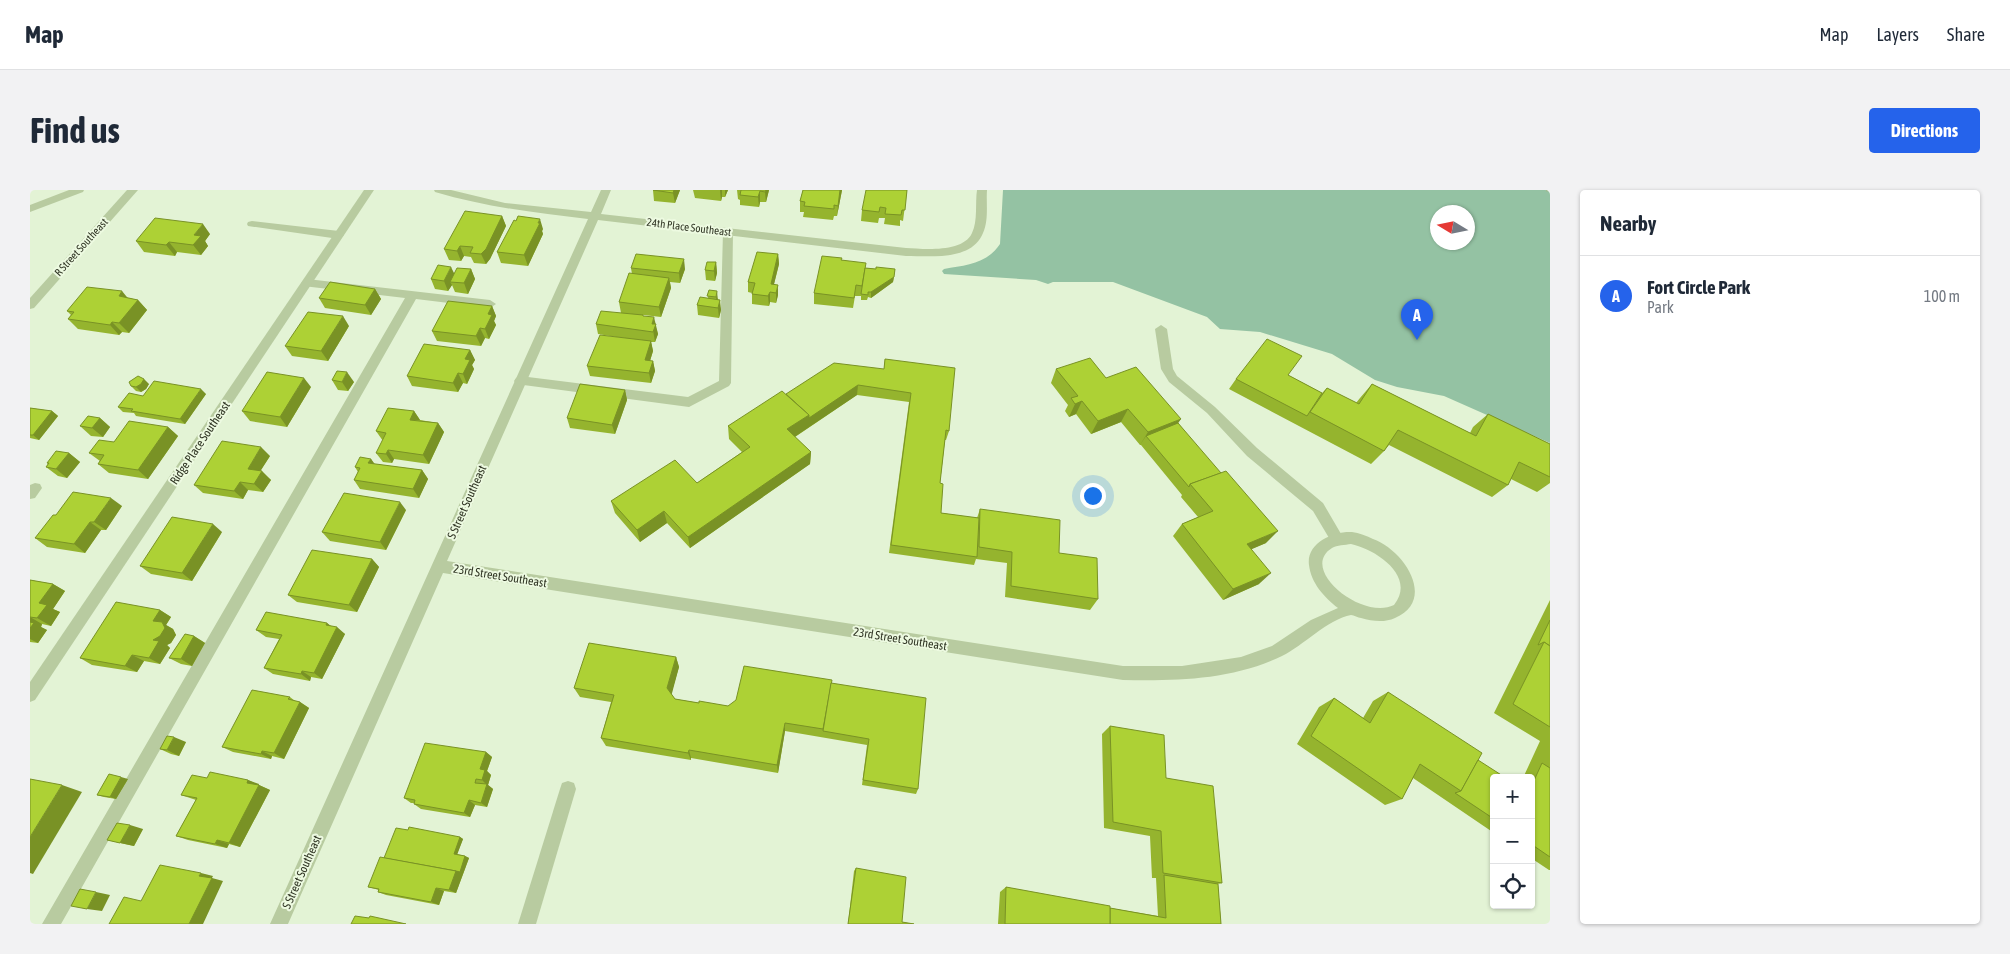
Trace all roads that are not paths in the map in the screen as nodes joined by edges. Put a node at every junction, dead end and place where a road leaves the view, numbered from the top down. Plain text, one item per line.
1 (79, 190) edge
2 (133, 190) edge
3 (369, 190) edge
4 (439, 190) edge
5 (606, 190) edge
6 (982, 190) edge
7 (30, 209) edge
8 (594, 216) junction
9 (252, 224) dead end
10 (728, 232) junction
11 (339, 235) junction
12 (307, 283) junction
13 (412, 296) junction
14 (490, 304) edge
15 (30, 305) edge
16 (1161, 329) dead end
17 (520, 381) junction
18 (1337, 539) junction
19 (438, 566) junction
20 (1350, 609) junction
21 (30, 695) edge
22 (568, 789) dead end
23 (51, 924) edge
24 (279, 924) edge
25 (527, 924) edge

1 - 7 street
2 - 15 street, R Street Southeast
3 - 11 street, Ridge Place Southeast
4 - 8 street, 24th Place Southeast
5 - 8 street, S Street Southeast
6 - 10 street, 24th Place Southeast
8 - 10 street, 24th Place Southeast
8 - 17 street, S Street Southeast
9 - 11 street
10 - 17 street
11 - 12 street, Ridge Place Southeast
12 - 13 lane
12 - 21 street, Ridge Place Southeast
13 - 14 street
13 - 23 street
16 - 18 street
17 - 19 street, S Street Southeast
18 - 20 street
18 - 20 street
19 - 20 street, 23rd Street Southeast
19 - 24 street, S Street Southeast
22 - 25 street

